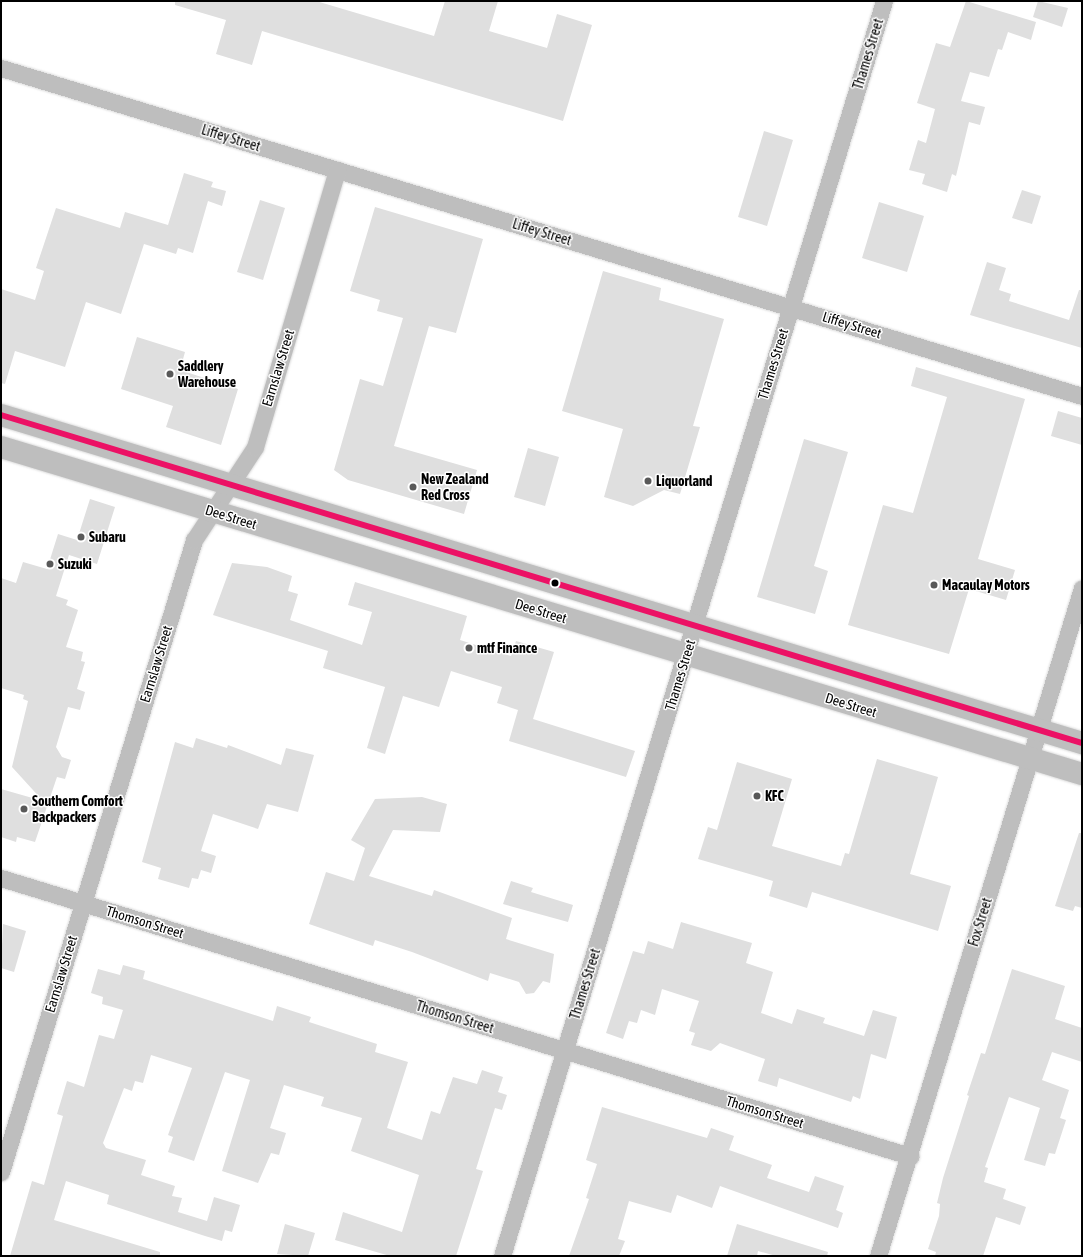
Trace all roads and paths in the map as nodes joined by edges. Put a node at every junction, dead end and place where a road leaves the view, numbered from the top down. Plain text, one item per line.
1 (884, 1) edge
2 (1, 68) edge
3 (337, 170) junction
4 (790, 306) junction
5 (1082, 396) edge
6 (1, 415) edge
7 (1, 447) edge
8 (230, 486) junction
9 (211, 511) junction
10 (1082, 588) edge
11 (695, 625) junction
12 (685, 655) junction
13 (1039, 730) junction
14 (1082, 742) edge
15 (1031, 759) junction
16 (1082, 774) edge
17 (1, 878) edge
18 (83, 903) junction
19 (565, 1050) junction
20 (910, 1156) junction
21 (1, 1172) edge
22 (502, 1256) edge
23 (878, 1256) edge

1 - 4 street, Thames Street
2 - 3 street, Liffey Street
3 - 4 street, Liffey Street
3 - 8 street, Earnslaw Street
4 - 5 street, Liffey Street
4 - 11 street, Thames Street
6 - 8 main road
7 - 9 main road, Dee Street
8 - 9 street, Earnslaw Street
8 - 11 main road
9 - 12 main road, Dee Street
9 - 18 street, Earnslaw Street
10 - 13 street, Fox Street
11 - 12 street, Thames Street
11 - 13 main road
12 - 15 main road, Dee Street
12 - 19 street, Thames Street
13 - 14 main road
13 - 15 street, Fox Street
15 - 16 main road, Dee Street
15 - 20 street, Fox Street
17 - 18 street, Thomson Street
18 - 19 street, Thomson Street
18 - 21 street, Earnslaw Street
19 - 20 street, Thomson Street
19 - 22 street, Thames Street
20 - 23 street, Fox Street

